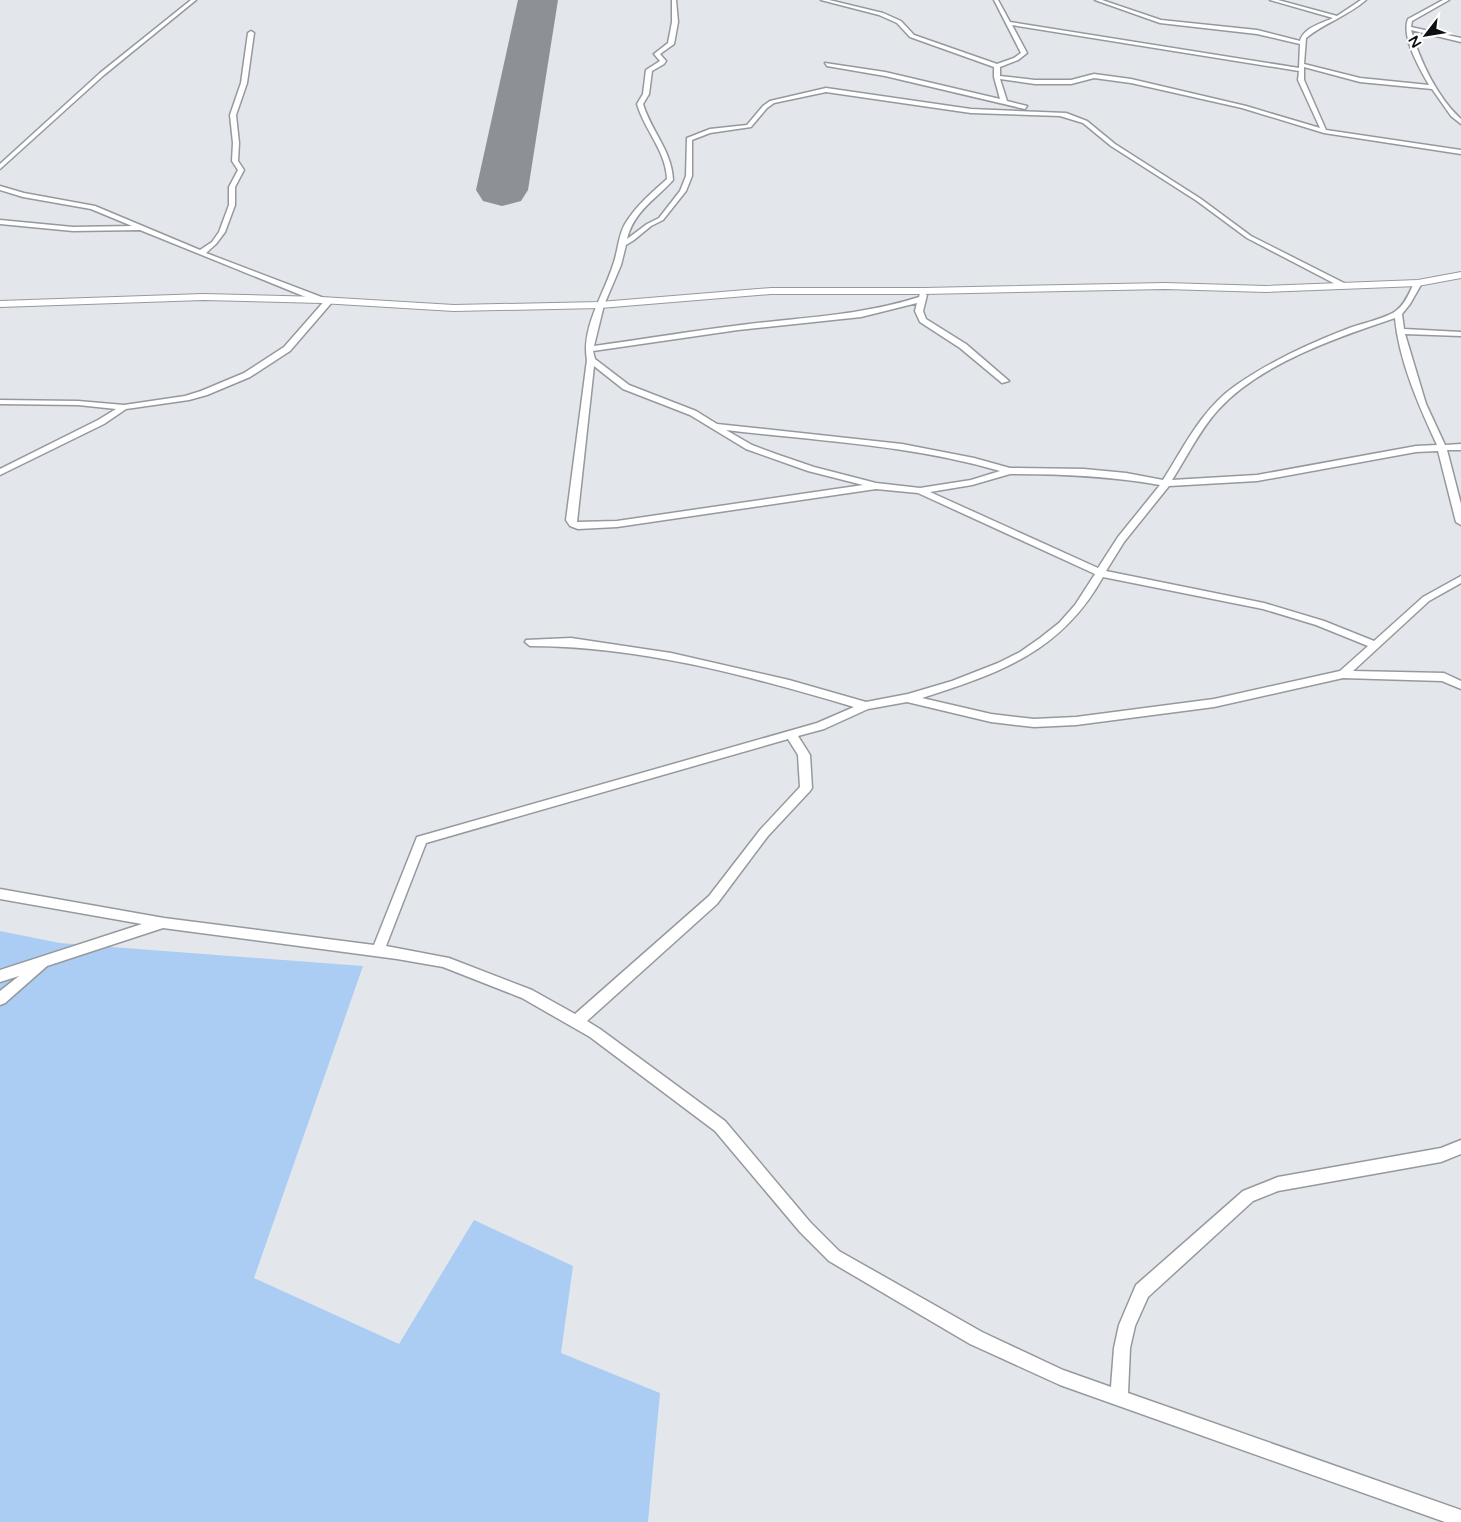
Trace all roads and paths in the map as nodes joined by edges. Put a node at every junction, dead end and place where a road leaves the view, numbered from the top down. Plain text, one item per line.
1 (194, 0) edge
2 (674, 0) edge
3 (824, 0) edge
4 (996, 0) edge
5 (1097, 0) edge
6 (1272, 0) edge
7 (1364, 0) edge
8 (1447, 0) edge
9 (1338, 18) junction
10 (1007, 23) junction
11 (1408, 28) junction
12 (251, 33) dead end
13 (1461, 40) edge
14 (1302, 42) junction
15 (827, 64) dead end
16 (997, 66) junction
17 (1301, 68) junction
18 (997, 77) junction
19 (1433, 87) junction
20 (1004, 102) junction
21 (1064, 114) junction
22 (1461, 122) edge
23 (1324, 131) junction
24 (1461, 152) edge
25 (0, 167) edge
26 (0, 188) edge
27 (0, 222) edge
28 (140, 228) junction
29 (624, 243) junction
30 (201, 253) junction
31 (1461, 275) edge
32 (1418, 283) junction
33 (1344, 285) junction
34 (922, 296) junction
35 (326, 300) junction
36 (0, 304) edge
37 (600, 305) junction
38 (1398, 313) junction
39 (1400, 331) junction
40 (1461, 334) edge
41 (589, 349) junction
42 (591, 360) junction
43 (1005, 381) dead end
44 (0, 402) edge
45 (124, 407) junction
46 (712, 425) junction
47 (1461, 447) edge
48 (1442, 448) junction
49 (1010, 471) junction
50 (0, 472) edge
51 (1166, 483) junction
52 (876, 486) junction
53 (920, 491) junction
54 (1461, 522) edge
55 (1100, 573) junction
56 (1461, 579) edge
57 (530, 642) dead end
58 (1374, 645) junction
59 (1343, 674) junction
60 (1461, 675) edge
61 (1444, 677) junction
62 (1461, 686) edge
63 (907, 698) junction
64 (866, 706) junction
65 (791, 734) junction
66 (0, 894) edge
67 (164, 923) junction
68 (378, 950) junction
69 (46, 962) junction
70 (0, 976) edge
71 (0, 999) edge
72 (576, 1022) junction
73 (1461, 1147) edge
74 (1118, 1398) junction
75 (1461, 1519) edge

1 - 25 street
2 - 29 street
3 - 16 street
4 - 10 street
5 - 14 street
6 - 9 street
7 - 9 street
8 - 11 street
9 - 14 street
10 - 16 street
10 - 17 street
11 - 13 street
11 - 19 street
12 - 30 street
14 - 17 street
15 - 20 street
16 - 18 street
17 - 19 street
17 - 23 street
18 - 20 street
18 - 23 street
19 - 22 street
20 - 21 street
21 - 29 street
21 - 33 street
23 - 24 street
26 - 28 street
27 - 28 street
28 - 30 street
29 - 37 street
30 - 35 street
31 - 32 street
32 - 33 street
32 - 38 street
33 - 34 street
34 - 37 street
34 - 41 street
34 - 43 street
35 - 36 street
35 - 37 street
35 - 45 street
37 - 41 street
38 - 39 street
38 - 51 street
39 - 40 street
39 - 48 street
41 - 42 street
42 - 46 street
42 - 52 street
44 - 45 street
45 - 50 street
46 - 49 street
46 - 52 street
47 - 48 street
48 - 51 street
48 - 54 street
49 - 51 street
49 - 53 street
51 - 55 street
52 - 53 street
53 - 55 street
55 - 58 street
55 - 63 street
56 - 58 street
57 - 64 street
58 - 59 street
59 - 61 street
59 - 63 street
60 - 61 street
61 - 62 street
63 - 64 street
64 - 65 street
65 - 68 street
65 - 72 street
66 - 67 street
67 - 68 street
67 - 69 street
68 - 72 street
69 - 70 street
69 - 71 street
72 - 74 street
73 - 74 street
74 - 75 street

